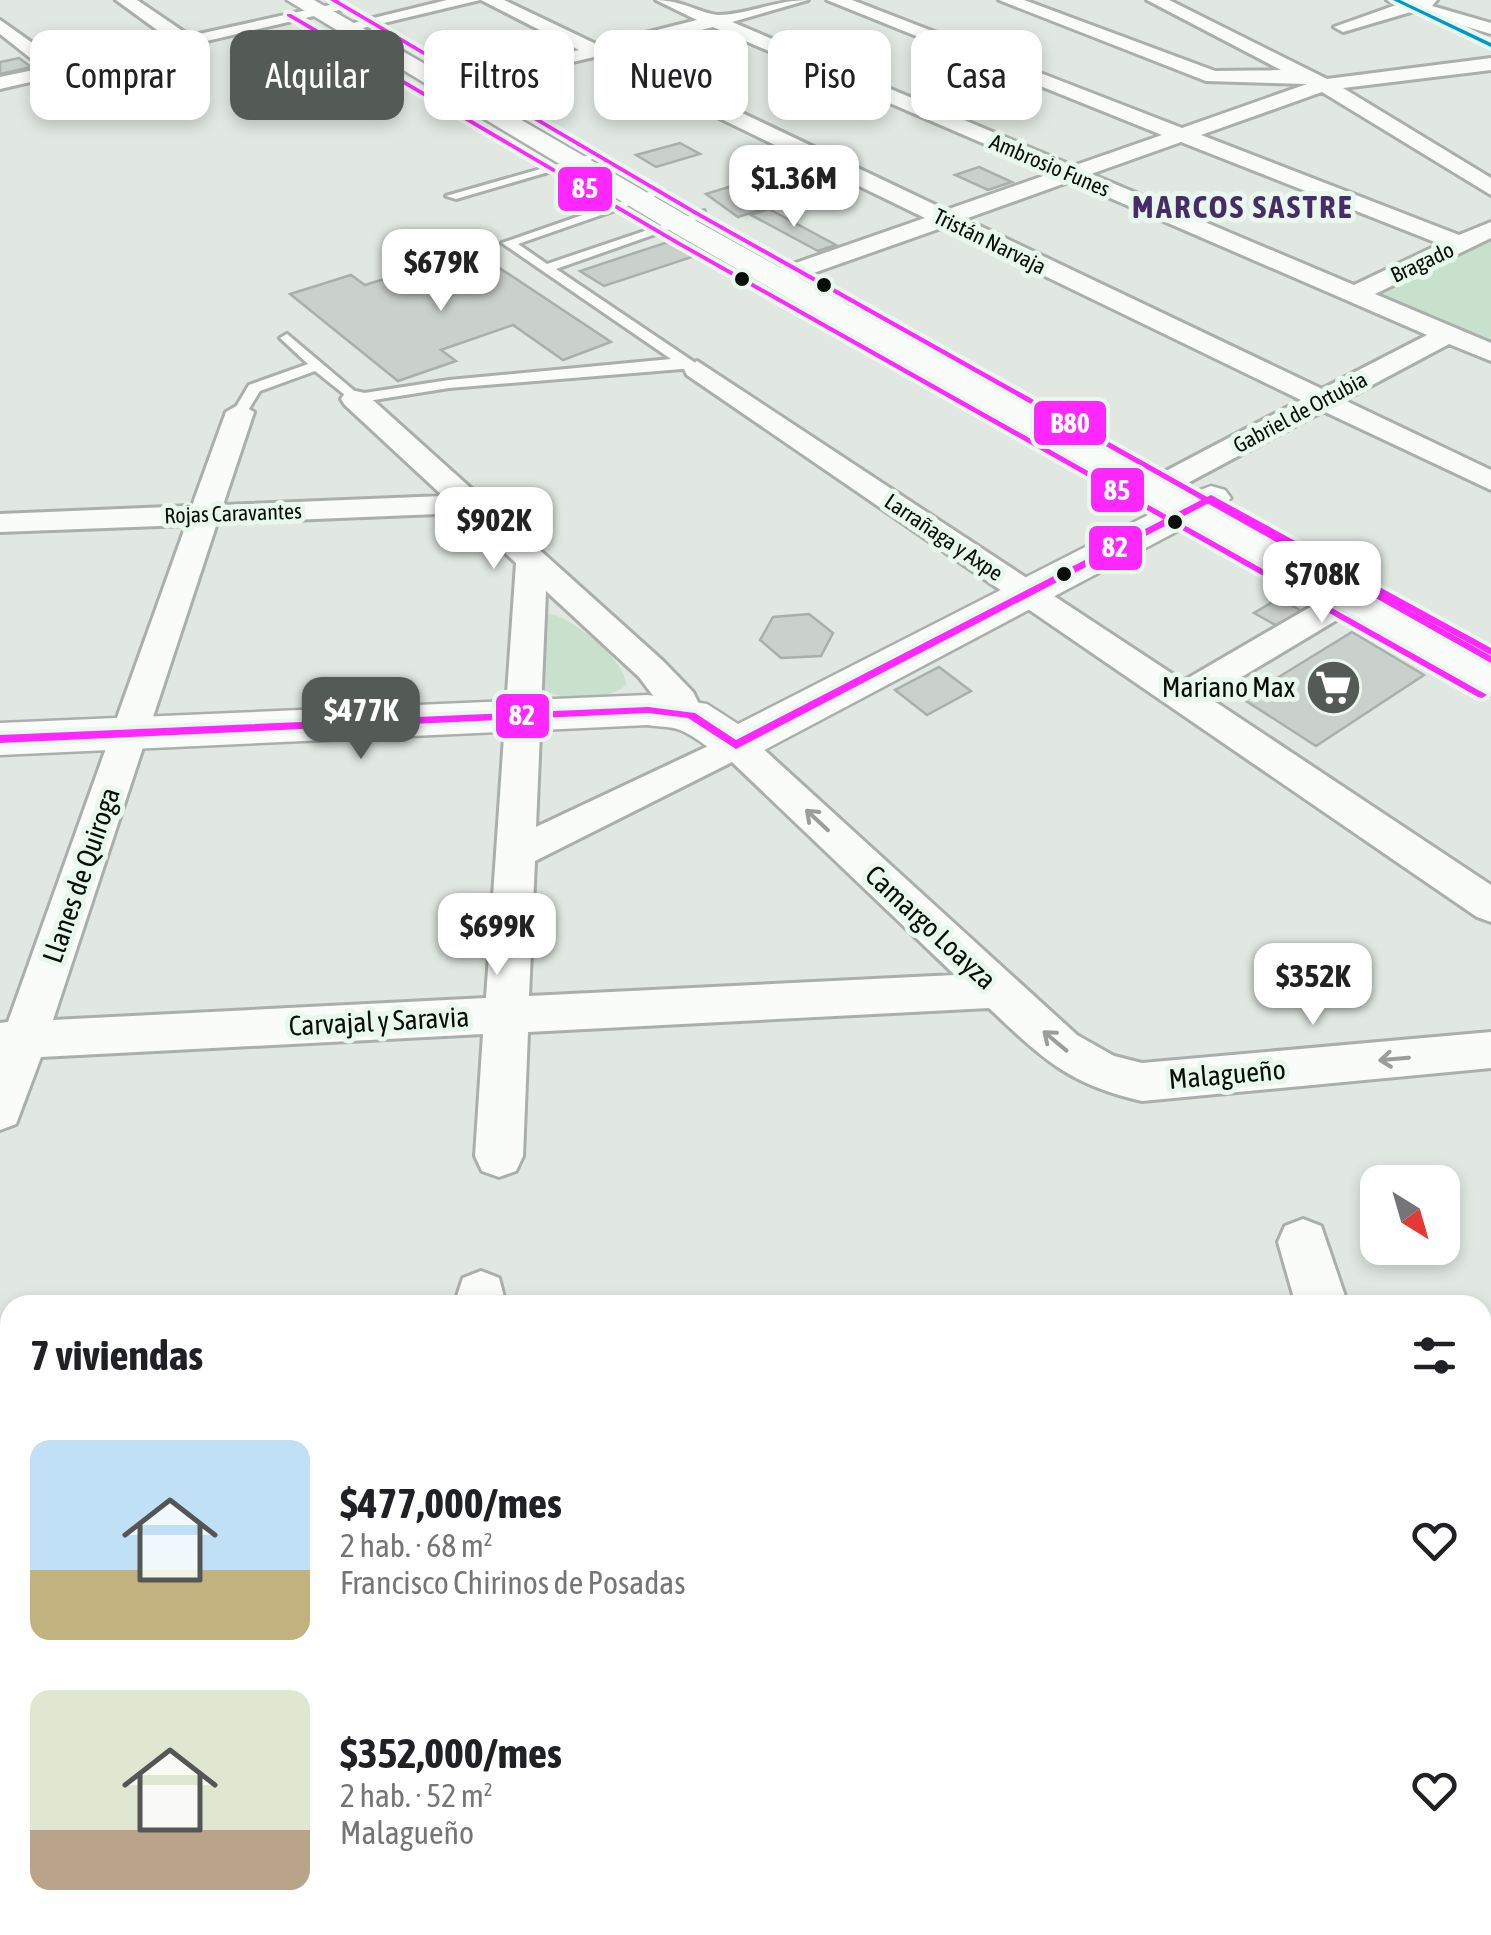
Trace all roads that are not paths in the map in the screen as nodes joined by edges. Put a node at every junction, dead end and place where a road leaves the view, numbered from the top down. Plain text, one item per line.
1 (125, 0) edge
2 (298, 0) edge
3 (470, 0) edge
4 (490, 0) edge
5 (665, 0) edge
6 (799, 0) edge
7 (836, 0) edge
8 (1396, 0) edge
9 (1014, 1) edge
10 (1167, 1) edge
11 (1424, 3) edge
12 (339, 14) edge
13 (715, 21) junction
14 (0, 25) edge
15 (1343, 27) dead end
16 (1491, 29) edge
17 (169, 30) edge
18 (679, 30) edge
19 (210, 38) edge
20 (1491, 45) edge
21 (30, 48) edge
22 (594, 50) edge
23 (1491, 64) edge
24 (424, 65) edge
25 (30, 76) edge
26 (1315, 80) junction
27 (0, 83) edge
28 (519, 120) edge
29 (739, 120) edge
30 (1181, 135) junction
31 (586, 159) junction
32 (1070, 174) junction
33 (1491, 188) edge
34 (452, 196) dead end
35 (650, 196) junction
36 (688, 218) junction
37 (943, 218) junction
38 (1491, 229) edge
39 (1460, 244) junction
40 (547, 268) junction
41 (788, 274) junction
42 (1353, 294) junction
43 (1447, 334) junction
44 (288, 338) dead end
45 (1491, 354) edge
46 (318, 364) junction
47 (690, 366) junction
48 (355, 399) junction
49 (1322, 400) junction
50 (240, 412) joint
51 (1491, 481) edge
52 (1182, 493) junction
53 (466, 504) junction
54 (204, 514) junction
55 (0, 523) edge
56 (531, 564) junction
57 (1027, 593) junction
58 (1348, 600) junction
59 (1491, 652) edge
60 (1491, 680) edge
61 (1182, 697) junction
62 (686, 714) junction
63 (523, 717) junction
64 (129, 734) junction
65 (0, 739) edge
66 (736, 744) junction
67 (515, 854) junction
68 (1491, 906) edge
69 (998, 990) junction
70 (506, 1015) junction
71 (12, 1041) edge
72 (1491, 1050) edge
73 (1142, 1082) joint
74 (0, 1110) edge
75 (499, 1156) dead end
76 (1303, 1242) dead end
77 (1319, 1295) edge

1 - 17 street
2 - 12 main road
3 - 12 street
4 - 22 street, Tristán Narvaja
5 - 13 street, Ambrosio Funes
6 - 13 street
7 - 30 street
8 - 11 street
9 - 26 street
10 - 26 street
11 - 15 street
11 - 16 street
11 - 20 street
12 - 19 street
12 - 24 main road
13 - 18 street
13 - 32 street, Ambrosio Funes
14 - 21 street
23 - 26 street
25 - 27 street
26 - 30 street
26 - 33 street
28 - 31 main road
29 - 37 street, Tristán Narvaja
30 - 32 street
30 - 39 street
31 - 34 lane
31 - 35 main road
32 - 37 street
32 - 42 street, Ambrosio Funes
35 - 36 main road
35 - 40 lane
36 - 40 lane
36 - 41 main road
37 - 41 street
37 - 49 street, Tristán Narvaja
38 - 39 street, Bragado
39 - 42 street, Bragado
40 - 47 lane
41 - 52 main road
42 - 43 street, Ambrosio Funes
43 - 45 street, Ambrosio Funes
43 - 49 street, Gabriel de Ortubia
44 - 46 lane
46 - 48 lane
46 - 50 lane
47 - 48 lane
47 - 57 street, Larrañaga y Axpe
48 - 53 street
49 - 51 street, Tristán Narvaja
49 - 52 street, Gabriel de Ortubia
50 - 54 street, Llanes de Quiroga
52 - 57 main road, Gabriel de Ortubia
52 - 58 main road
52 - 59 main road
53 - 54 street, Rojas Caravantes
53 - 56 street
54 - 55 street, Rojas Caravantes
54 - 64 street, Llanes de Quiroga
56 - 62 street
56 - 63 street
57 - 61 street, Larrañaga y Axpe
57 - 66 main road, Gabriel de Ortubia
58 - 60 main road
58 - 61 street
61 - 68 street, Larrañaga y Axpe
62 - 63 main road
62 - 66 main road
63 - 64 main road
63 - 67 street
64 - 65 main road
64 - 71 street, Llanes de Quiroga
66 - 67 street, Gabriel de Ortubia
69 -> 66 street, Camargo Loayza
67 - 70 street
69 - 70 street, Carvajal y Saravia
73 -> 69 street, Camargo Loayza
70 - 71 street, Carvajal y Saravia
70 - 75 street
71 - 74 street, Llanes de Quiroga
72 -> 73 street, Malagueño
76 - 77 street

